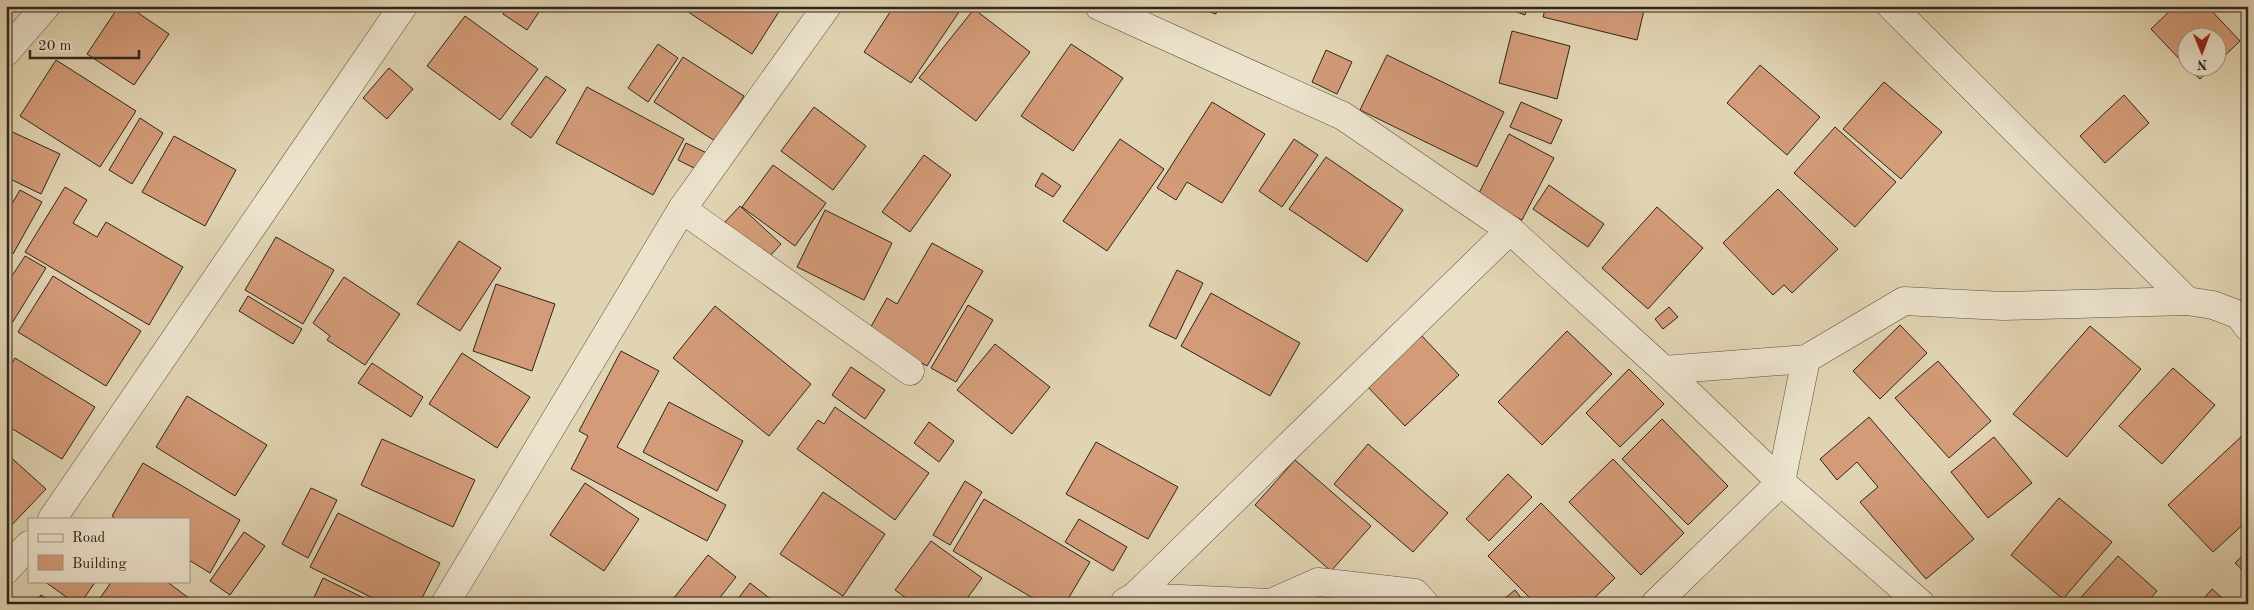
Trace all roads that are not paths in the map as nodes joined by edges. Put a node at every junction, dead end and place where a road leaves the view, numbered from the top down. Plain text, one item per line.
1 (46, 6) edge
2 (403, 6) edge
3 (827, 6) edge
4 (1099, 6) edge
5 (1891, 6) edge
6 (6, 52) edge
7 (682, 208) junction
8 (1510, 230) junction
9 (2187, 301) junction
10 (2248, 326) edge
11 (1806, 359) junction
12 (1664, 370) junction
13 (910, 371) dead end
14 (1782, 482) junction
15 (53, 518) edge
16 (28, 546) edge
17 (6, 570) edge
18 (1127, 602) edge
19 (445, 604) edge
20 (1425, 604) edge
21 (1655, 604) edge
22 (1921, 604) edge

1 - 6 street
2 - 15 street
3 - 7 street
4 - 8 street
5 - 9 street
7 - 13 street
7 - 19 street
8 - 12 street
8 - 18 street
9 - 10 street
9 - 11 street
11 - 12 street
11 - 14 street
12 - 14 street
14 - 21 street
14 - 22 street
16 - 17 street
18 - 20 street

